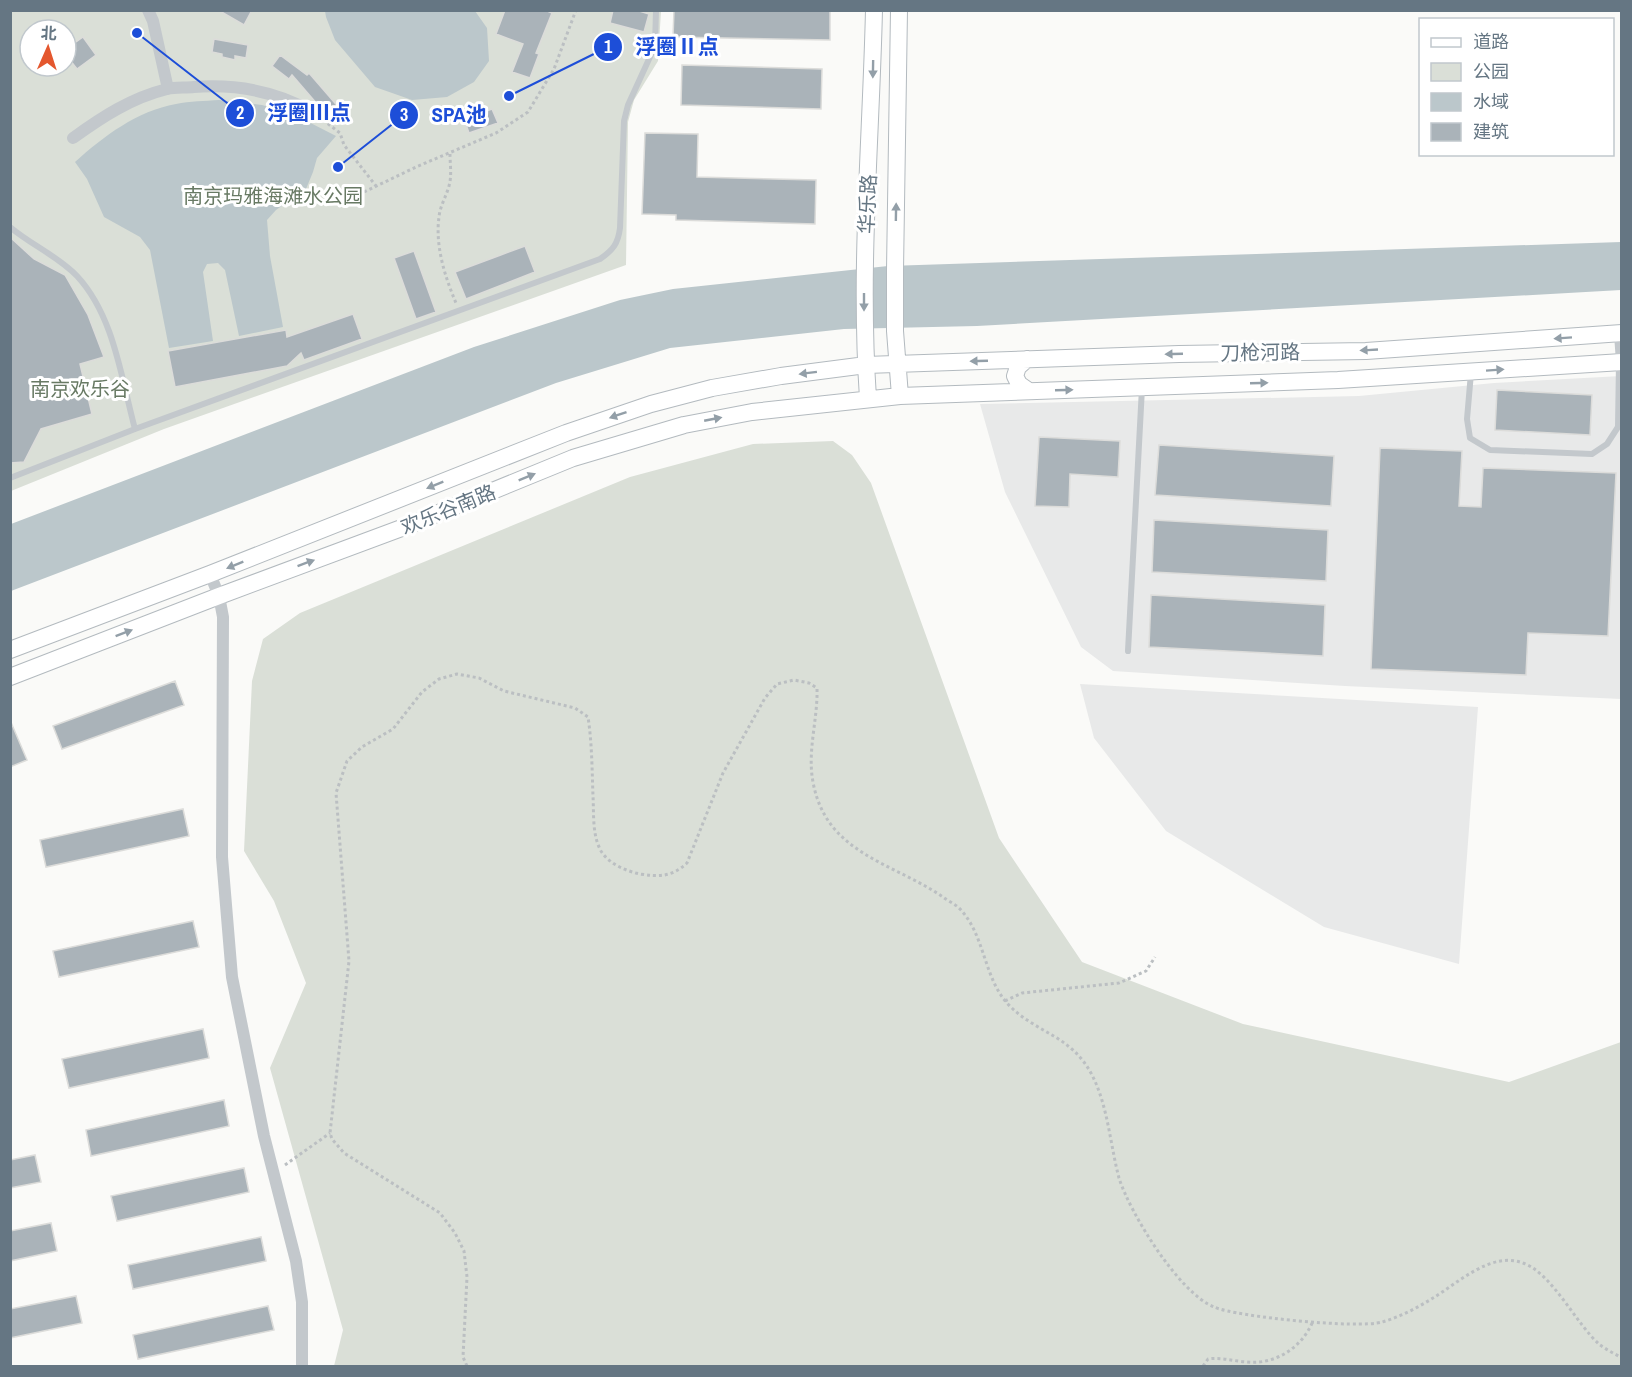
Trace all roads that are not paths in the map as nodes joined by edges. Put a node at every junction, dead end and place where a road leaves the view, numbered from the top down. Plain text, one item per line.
1 (656, 10) edge
2 (874, 10) edge
3 (899, 10) edge
4 (153, 14) edge
5 (168, 89) junction
6 (314, 113) road end
7 (73, 138) dead end
8 (10, 227) edge
9 (1619, 333) edge
10 (1027, 359) junction
11 (1620, 362) edge
12 (899, 364) junction
13 (866, 365) junction
14 (1471, 372) junction
15 (1142, 387) junction
16 (1029, 391) junction
17 (900, 396) junction
18 (868, 398) junction
19 (135, 429) junction
20 (10, 478) edge
21 (210, 574) junction
22 (219, 596) junction
23 (71, 626) junction
24 (10, 650) edge
25 (78, 651) junction
26 (1128, 651) dead end
27 (10, 677) edge
28 (302, 1366) edge

1 - 19 lane
2 -> 13 street, 华乐路
12 -> 3 street, 华乐路
4 - 5 street
5 - 6 street
5 - 7 street
8 - 19 lane
9 -> 10 street, 刀枪河路
9 - 11 lane
10 -> 12 street, 刀枪河路
10 - 16 street
14 -> 11 street, 刀枪河路
11 - 14 lane
12 - 13 street, 欢乐谷南路
12 - 17 street, 华乐路
13 - 18 street, 华乐路
13 -> 21 street, 欢乐谷南路
15 -> 14 street, 刀枪河路
16 -> 15 street, 刀枪河路
15 - 26 lane
16 - 17 street, 刀枪河路
17 - 18 street, 欢乐谷南路
22 -> 18 street, 欢乐谷南路
19 - 20 lane
21 - 22 street
21 - 23 street, 欢乐谷南路
25 -> 22 street, 欢乐谷南路
22 - 28 street
23 - 24 street, 欢乐谷南路
23 - 25 street
25 - 27 street, 欢乐谷南路

